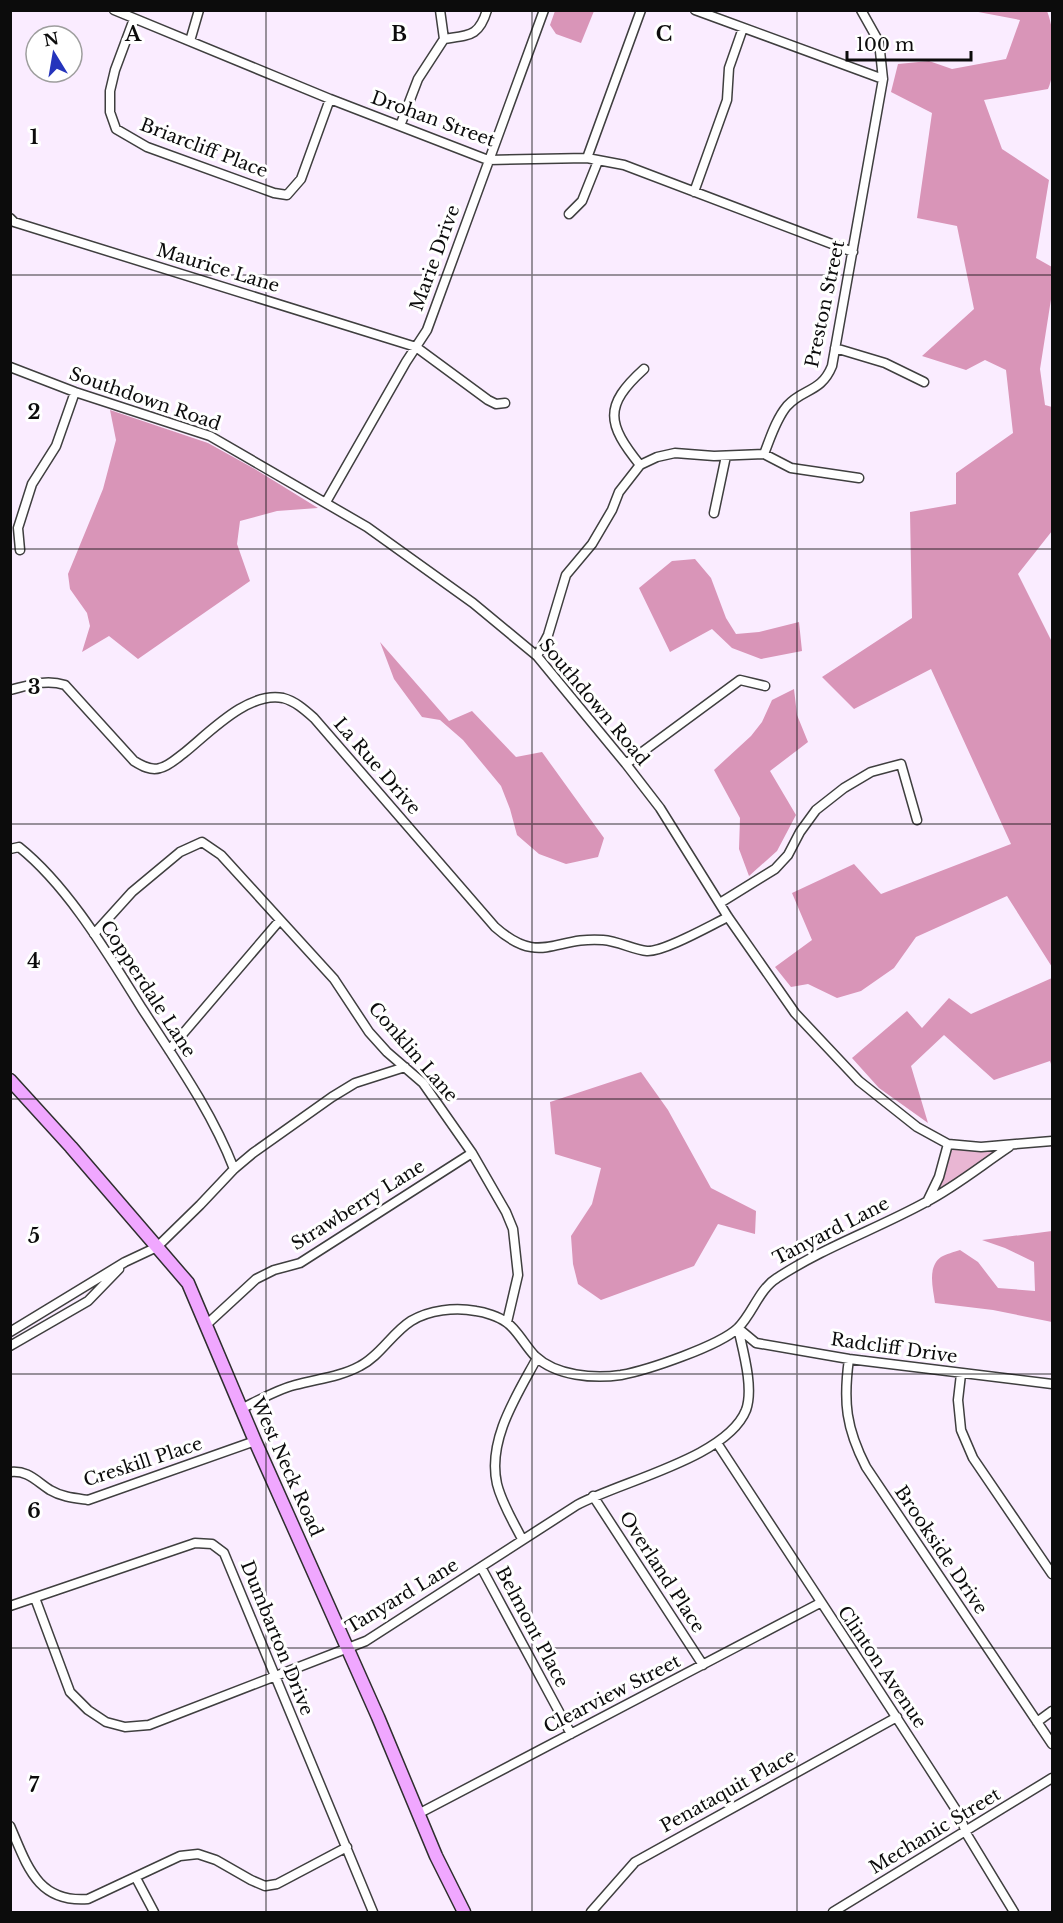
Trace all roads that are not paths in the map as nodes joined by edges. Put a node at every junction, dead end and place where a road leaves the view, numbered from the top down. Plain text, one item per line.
1 (114, 10) edge
2 (199, 10) edge
3 (440, 10) edge
4 (487, 10) edge
5 (544, 10) edge
6 (641, 10) edge
7 (695, 10) edge
8 (861, 10) edge
9 (134, 19) junction
10 (743, 28) junction
11 (444, 39) junction
12 (190, 41) junction
13 (883, 79) junction
14 (330, 99) junction
15 (400, 126) junction
16 (587, 158) junction
17 (488, 160) junction
18 (598, 161) junction
19 (694, 192) junction
20 (569, 214) dead end
21 (10, 218) edge
22 (853, 252) junction
23 (416, 347) junction
24 (835, 348) junction
25 (10, 367) edge
26 (644, 369) dead end
27 (924, 382) dead end
28 (75, 392) junction
29 (505, 403) dead end
30 (764, 454) junction
31 (726, 456) junction
32 (640, 465) junction
33 (859, 478) dead end
34 (326, 502) junction
35 (714, 513) dead end
36 (20, 550) dead end
37 (537, 656) junction
38 (765, 686) dead end
39 (10, 690) edge
40 (626, 764) junction
41 (917, 820) dead end
42 (10, 849) edge
43 (720, 903) junction
44 (728, 917) junction
45 (280, 920) junction
46 (94, 934) junction
47 (169, 1050) junction
48 (405, 1067) junction
49 (10, 1080) edge
50 (1053, 1141) edge
51 (948, 1144) junction
52 (1010, 1146) junction
53 (472, 1153) junction
54 (234, 1169) junction
55 (927, 1202) junction
56 (157, 1247) junction
57 (125, 1262) junction
58 (507, 1322) junction
59 (206, 1326) junction
60 (738, 1328) junction
61 (10, 1332) edge
62 (10, 1346) edge
63 (537, 1358) junction
64 (849, 1359) junction
65 (961, 1374) junction
66 (1053, 1384) edge
67 (241, 1409) junction
68 (255, 1441) junction
69 (717, 1443) junction
70 (10, 1472) edge
71 (593, 1496) junction
72 (522, 1539) junction
73 (481, 1567) junction
74 (1053, 1574) edge
75 (35, 1598) junction
76 (820, 1603) junction
77 (10, 1606) edge
78 (348, 1648) junction
79 (703, 1665) junction
80 (275, 1677) junction
81 (1053, 1711) edge
82 (897, 1717) junction
83 (1037, 1722) junction
84 (571, 1734) junction
85 (1053, 1744) edge
86 (1053, 1778) edge
87 (418, 1814) junction
88 (11, 1829) edge
89 (966, 1833) junction
90 (347, 1847) junction
91 (136, 1878) junction
92 (154, 1912) edge
93 (373, 1912) edge
94 (464, 1912) edge
95 (591, 1912) edge
96 (833, 1912) edge
97 (1014, 1912) edge

1 - 9 street, Drohan Street
2 - 12 street
3 - 11 street
4 - 11 street
5 - 17 street, Marie Drive
6 - 16 street
7 - 10 street
8 - 13 street, Preston Street
9 - 12 street, Drohan Street
9 - 14 street, Briarcliff Place
10 - 13 street
10 - 19 street
11 - 15 street
12 - 14 street, Drohan Street
13 - 22 street, Preston Street
14 - 15 street, Drohan Street
15 - 17 street, Drohan Street
16 - 17 street, Drohan Street
16 - 18 street, Drohan Street
17 - 23 street, Marie Drive
18 - 19 street, Drohan Street
18 - 20 street
19 - 22 street, Drohan Street
21 - 23 street, Maurice Lane
22 - 24 street, Preston Street
23 - 29 street, Maurice Lane
23 - 34 street, Marie Drive
24 - 27 street
24 - 30 street, Preston Street
25 - 28 street, Southdown Road
26 - 32 street
28 - 34 street, Southdown Road
28 - 36 street
30 - 31 street
30 - 33 street
31 - 32 street
31 - 35 street
32 - 37 street
34 - 37 street, Southdown Road
37 - 40 street, Southdown Road
38 - 40 street
39 - 44 street, La Rue Drive
40 - 43 street, Southdown Road
41 - 43 street
42 - 46 street, Copperdale Lane
43 - 44 street, Southdown Road
44 - 51 street, Southdown Road
45 - 46 street, Conklin Lane
45 - 47 street
45 - 48 street, Conklin Lane
46 - 47 street, Copperdale Lane
47 - 54 street, Copperdale Lane
48 - 53 street, Conklin Lane
48 - 54 street
49 - 56 street, West Neck Road
50 - 52 street, Southdown Road
51 - 52 street, Southdown Road
51 - 55 street
52 - 55 street, Tanyard Lane
53 - 58 street, Conklin Lane
53 - 59 street, Strawberry Lane
54 - 56 street
55 - 60 street, Tanyard Lane
56 - 57 street
56 - 59 street, West Neck Road
57 - 61 street
57 - 62 street
58 - 63 street
58 - 67 street
59 - 67 street, West Neck Road
60 - 63 street, Tanyard Lane
60 - 64 street, Radcliff Drive
60 - 69 street, Tanyard Lane
63 - 72 street
64 - 65 street, Radcliff Drive
64 - 83 street, Brookside Drive
65 - 66 street, Radcliff Drive
65 - 74 street
67 - 68 street, West Neck Road
68 - 70 street, Creskill Place
68 - 78 street, West Neck Road
69 - 71 street, Tanyard Lane
69 - 76 street, Clinton Avenue
71 - 72 street, Tanyard Lane
71 - 79 street, Overland Place
72 - 73 street, Tanyard Lane
73 - 78 street, Tanyard Lane
73 - 84 street, Belmont Place
75 - 77 street, Dumbarton Drive
75 - 80 street, Tanyard Lane
75 - 80 street, Dumbarton Drive
76 - 79 street, Clearview Street
76 - 82 street, Clinton Avenue
78 - 80 street, Tanyard Lane
78 - 87 street, West Neck Road
79 - 84 street, Clearview Street
80 - 90 street, Dumbarton Drive
81 - 83 street
82 - 89 street, Clinton Avenue
82 - 95 street, Penataquit Place
83 - 85 street, Brookside Drive
84 - 87 street, Clearview Street
86 - 89 street, Mechanic Street
87 - 94 street, West Neck Road
88 - 91 street
89 - 96 street, Mechanic Street
89 - 97 street, Clinton Avenue
90 - 91 street
90 - 93 street, Dumbarton Drive
91 - 92 street

